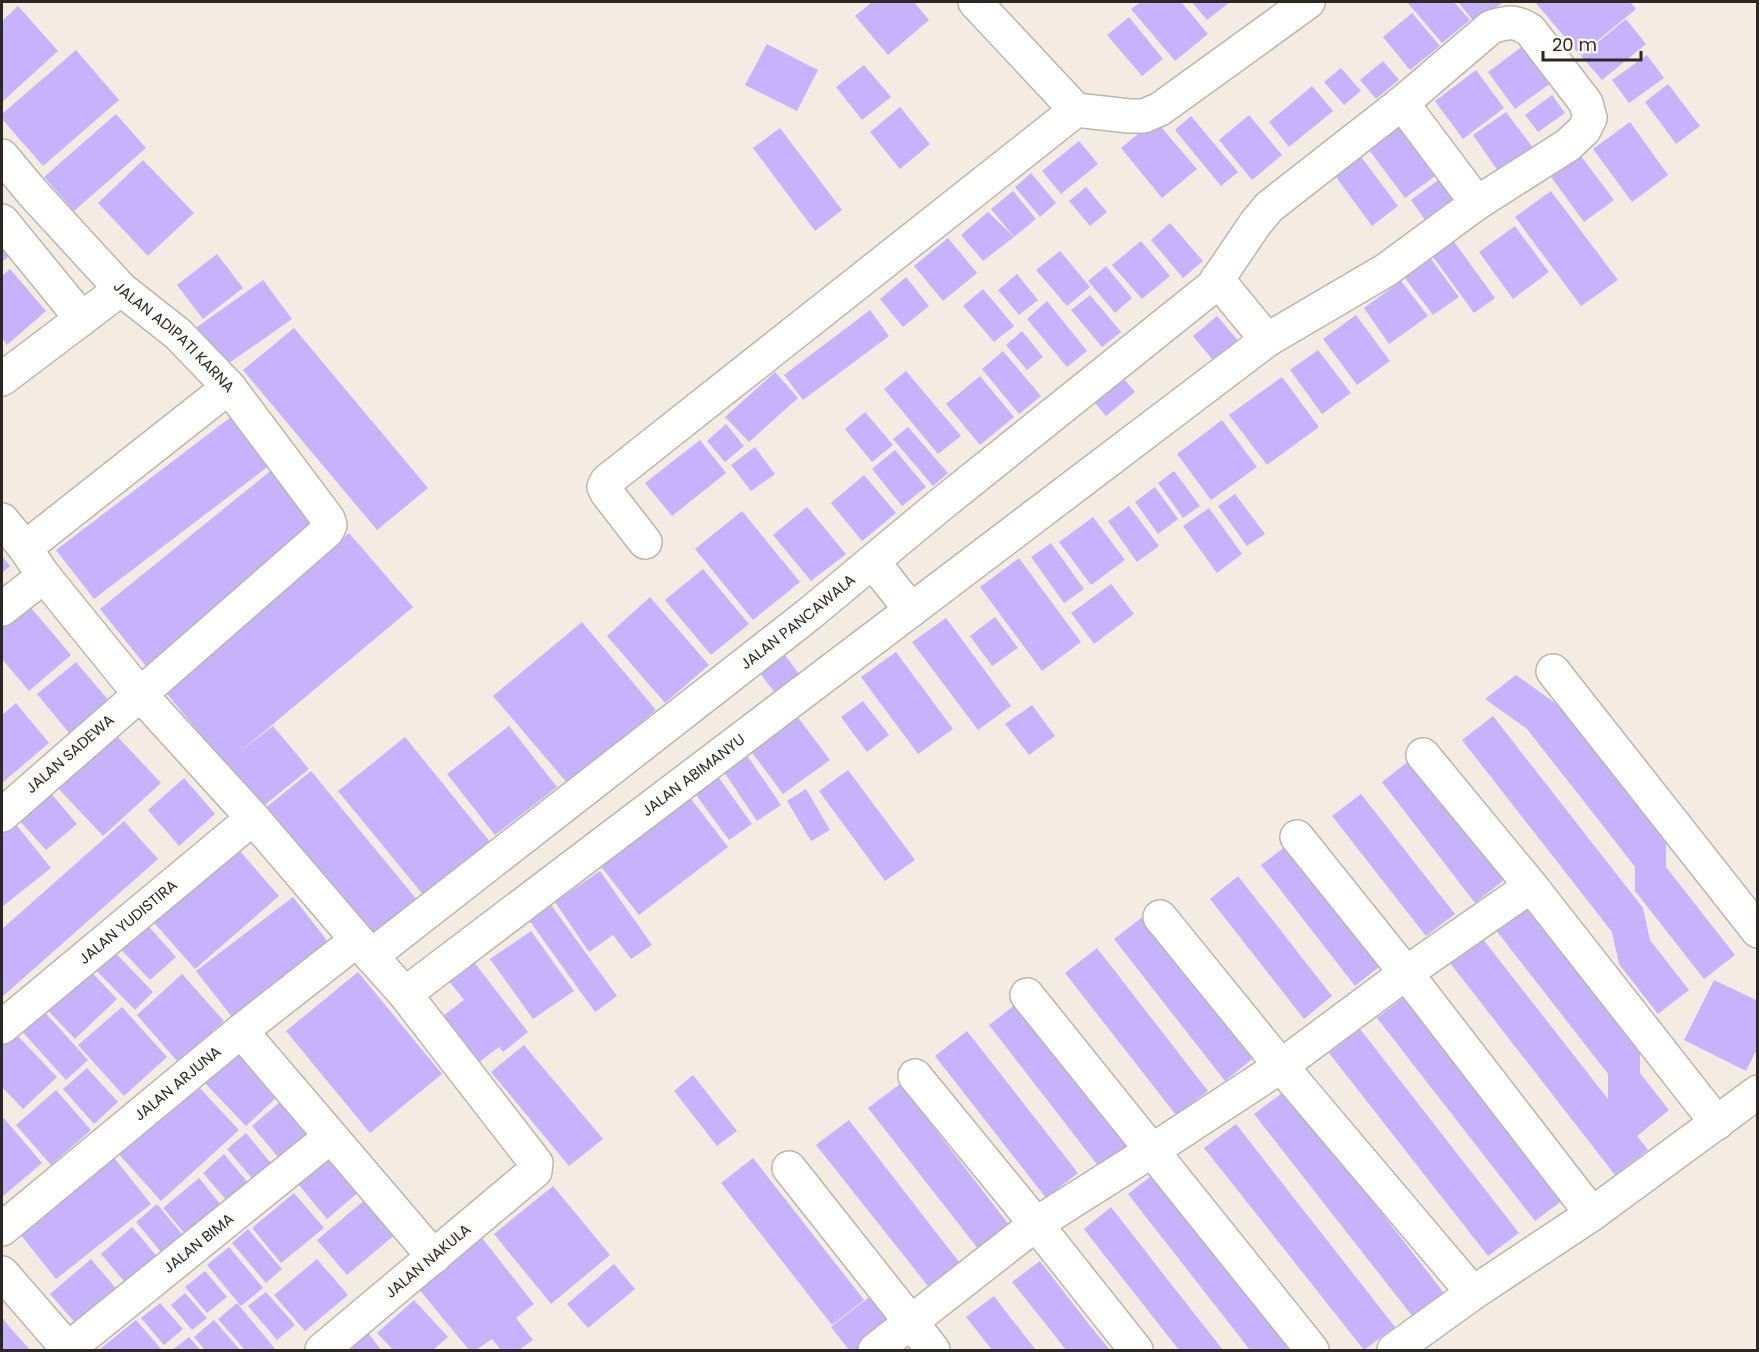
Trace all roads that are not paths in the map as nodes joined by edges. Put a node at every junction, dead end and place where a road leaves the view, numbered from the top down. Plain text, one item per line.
1 (975, 2) edge
2 (1308, 2) edge
3 (1402, 103) junction
4 (1076, 110) junction
5 (2, 156) edge
6 (32, 192) junction
7 (1477, 203) junction
8 (2, 220) edge
9 (1217, 279) junction
10 (121, 289) junction
11 (82, 319) junction
12 (1267, 340) junction
13 (2, 379) edge
14 (229, 387) junction
15 (2, 520) edge
16 (327, 531) joint
17 (645, 542) dead end
18 (26, 548) junction
19 (873, 562) junction
20 (44, 576) junction
21 (2, 609) edge
22 (912, 610) junction
23 (1553, 671) dead end
24 (139, 693) junction
25 (1423, 755) dead end
26 (2, 815) edge
27 (253, 818) junction
28 (1297, 837) dead end
29 (1531, 886) junction
30 (1160, 917) dead end
31 (1758, 932) edge
32 (364, 948) junction
33 (1406, 973) junction
34 (405, 994) junction
35 (1027, 995) dead end
36 (2, 1027) edge
37 (241, 1031) junction
38 (1281, 1066) junction
39 (915, 1076) dead end
40 (1758, 1092) edge
41 (1717, 1123) junction
42 (330, 1137) junction
43 (1153, 1150) junction
44 (789, 1168) dead end
45 (1592, 1214) junction
46 (1036, 1224) junction
47 (2, 1229) edge
48 (434, 1257) junction
49 (2, 1273) edge
50 (1473, 1293) junction
51 (911, 1324) junction
52 (68, 1350) edge
53 (322, 1350) edge
54 (875, 1350) edge
55 (933, 1350) edge
56 (1137, 1350) edge
57 (1312, 1350) edge
58 (1394, 1350) edge

1 - 4 street
2 - 4 street
3 - 7 street
3 - 7 street, JALAN PANCAWALA
3 - 9 street, JALAN PANCAWALA
4 - 17 street
5 - 6 street, JALAN ADIPATI KARNA
6 - 8 street
6 - 10 street, JALAN ADIPATI KARNA
7 - 12 street, JALAN ABIMANYU
8 - 11 street
9 - 12 street
9 - 19 street, JALAN PANCAWALA
10 - 11 street
10 - 14 street, JALAN ADIPATI KARNA
11 - 13 street
12 - 22 street, JALAN ABIMANYU
14 - 16 street, JALAN ADIPATI KARNA
14 - 18 street
15 - 18 street
16 - 24 street, JALAN SADEWA
18 - 20 street
19 - 22 street
19 - 32 street, JALAN PANCAWALA
20 - 21 street
20 - 24 street
22 - 34 street, JALAN ABIMANYU
23 - 31 street
24 - 26 street, JALAN SADEWA
24 - 27 street
25 - 29 street
27 - 32 street
27 - 36 street, JALAN YUDISTIRA
28 - 33 street
29 - 33 street
29 - 41 street
30 - 38 street
32 - 34 street
32 - 37 street, JALAN ARJUNA
33 - 38 street
33 - 45 street
34 - 48 street, JALAN NAKULA
35 - 43 street
37 - 42 street
37 - 47 street, JALAN ARJUNA
38 - 43 street
38 - 50 street
39 - 46 street
40 - 41 street
41 - 45 street
42 - 48 street
42 - 52 street, JALAN BIMA
43 - 46 street
43 - 57 street
44 - 51 street
45 - 50 street
46 - 51 street
46 - 56 street
48 - 53 street, JALAN NAKULA
49 - 52 street
50 - 58 street
51 - 54 street
51 - 55 street

